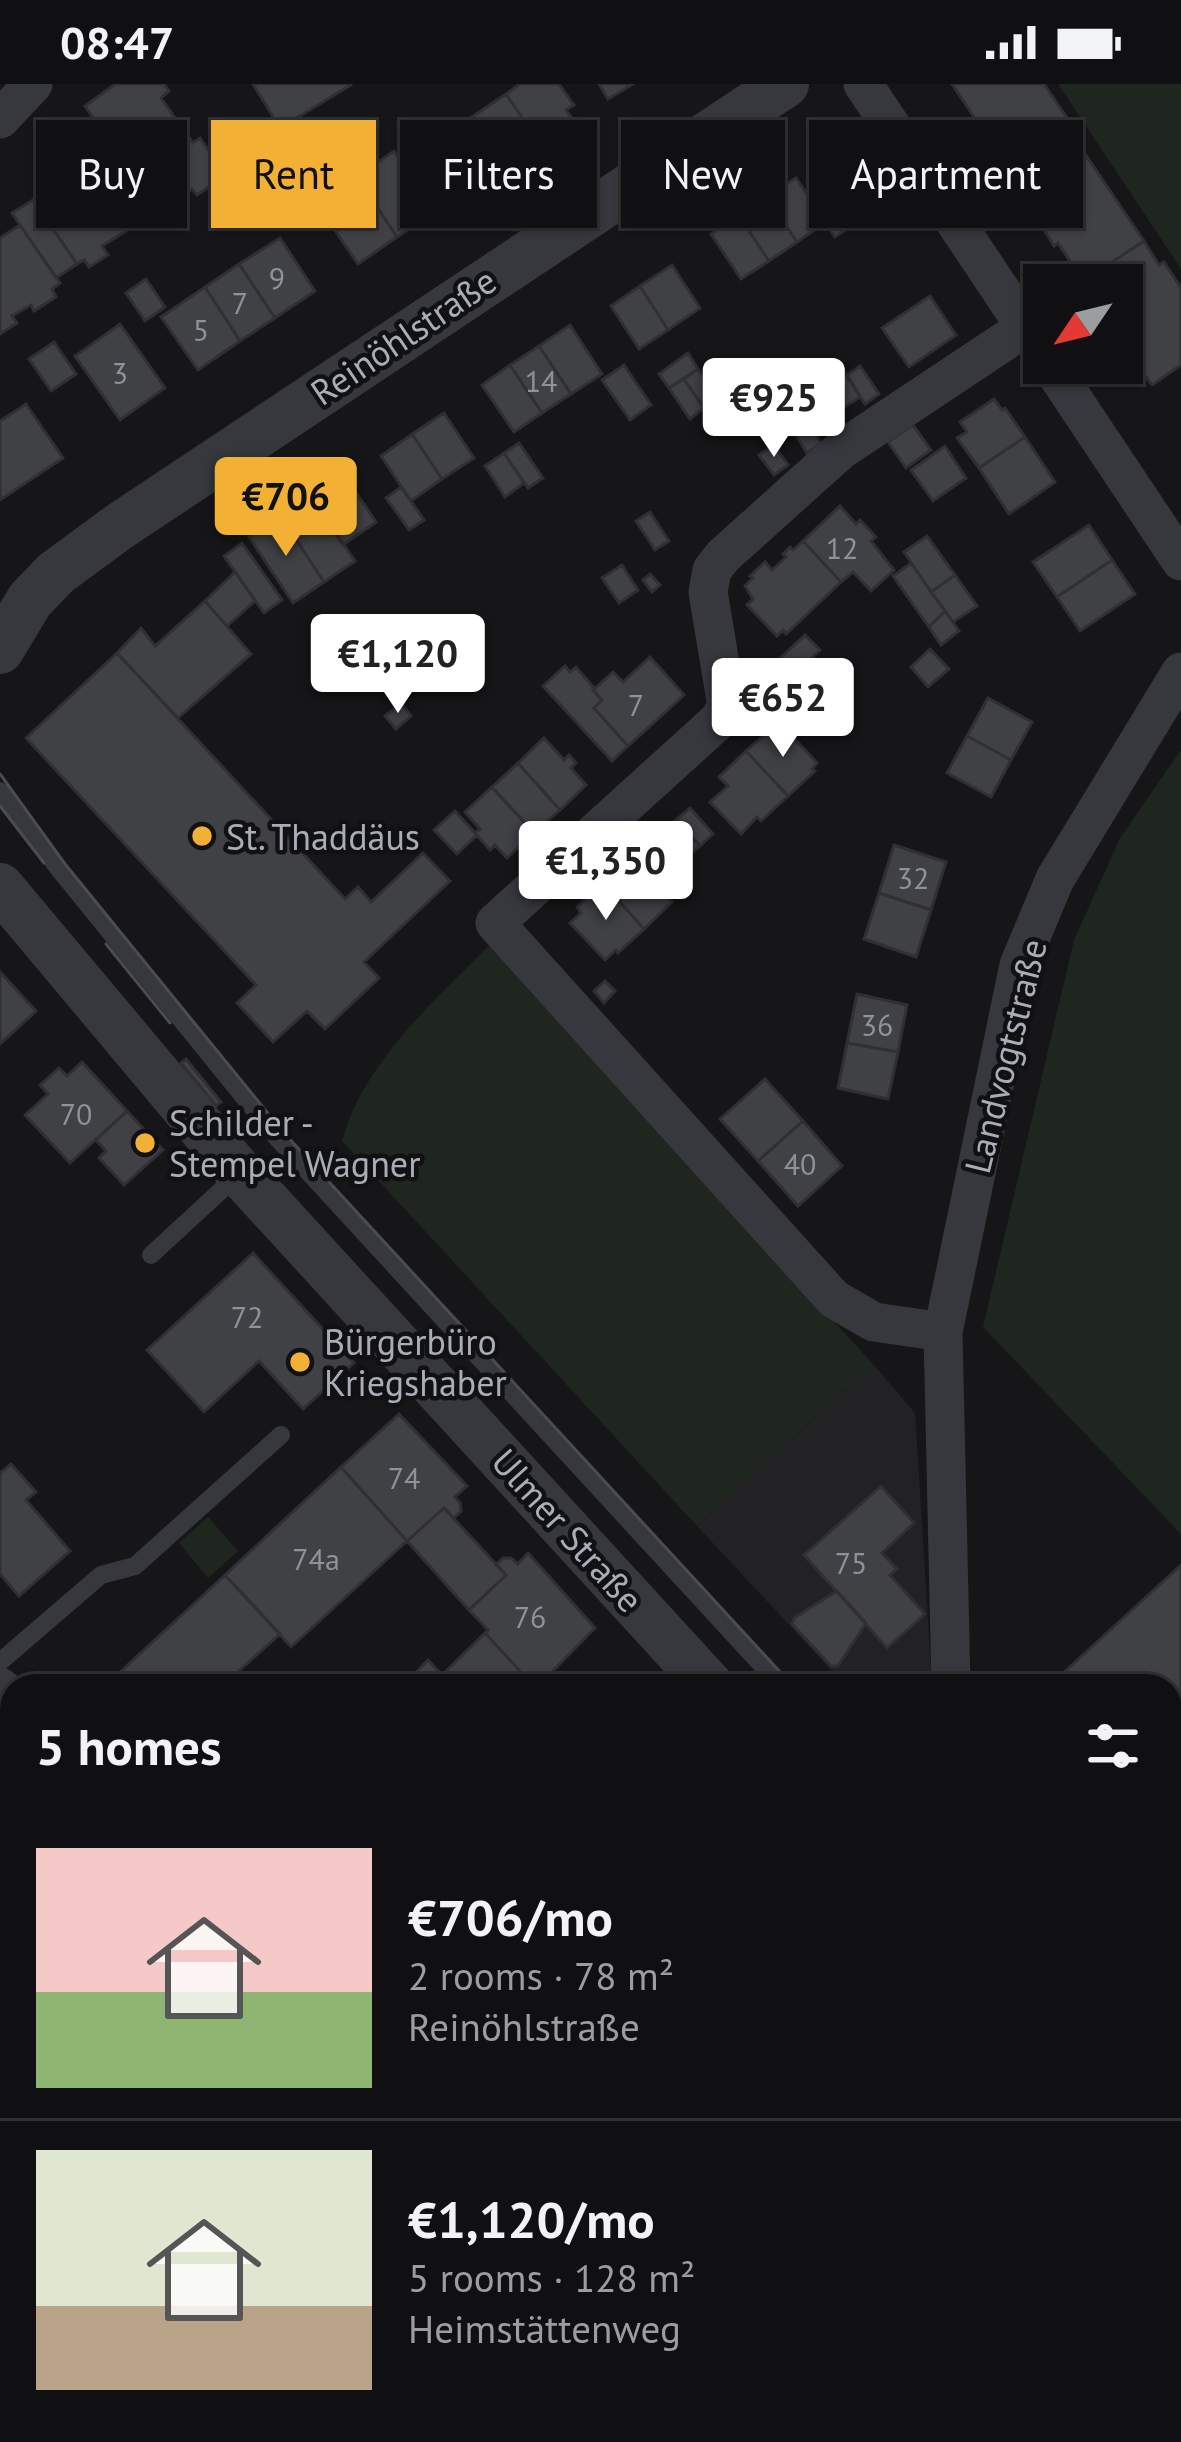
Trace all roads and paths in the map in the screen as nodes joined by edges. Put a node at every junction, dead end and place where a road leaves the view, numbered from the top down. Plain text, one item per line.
1 (33, 84) edge
2 (784, 84) edge
3 (863, 84) edge
4 (0, 119) edge
5 (1023, 323) edge
6 (1023, 348) edge
7 (1063, 384) edge
8 (1181, 562) edge
9 (15, 602) edge
10 (0, 650) edge
11 (1181, 671) edge
12 (0, 791) edge
13 (0, 887) edge
14 (241, 1173) junction
15 (151, 1255) dead end
16 (943, 1332) junction
17 (281, 1435) dead end
18 (0, 1662) edge
19 (699, 1674) edge
20 (770, 1674) edge
21 (952, 1674) edge

1 - 4 street
2 - 9 street, Reinöhlstraße
3 - 5 street
6 - 16 street
7 - 8 street
9 - 10 street, Reinöhlstraße
11 - 16 street, Landvogtstraße
12 - 20 lane
13 - 14 street, Ulmer Straße
14 - 15 lane
14 - 19 street, Ulmer Straße
16 - 21 street, Landvogtstraße
17 - 18 lane

